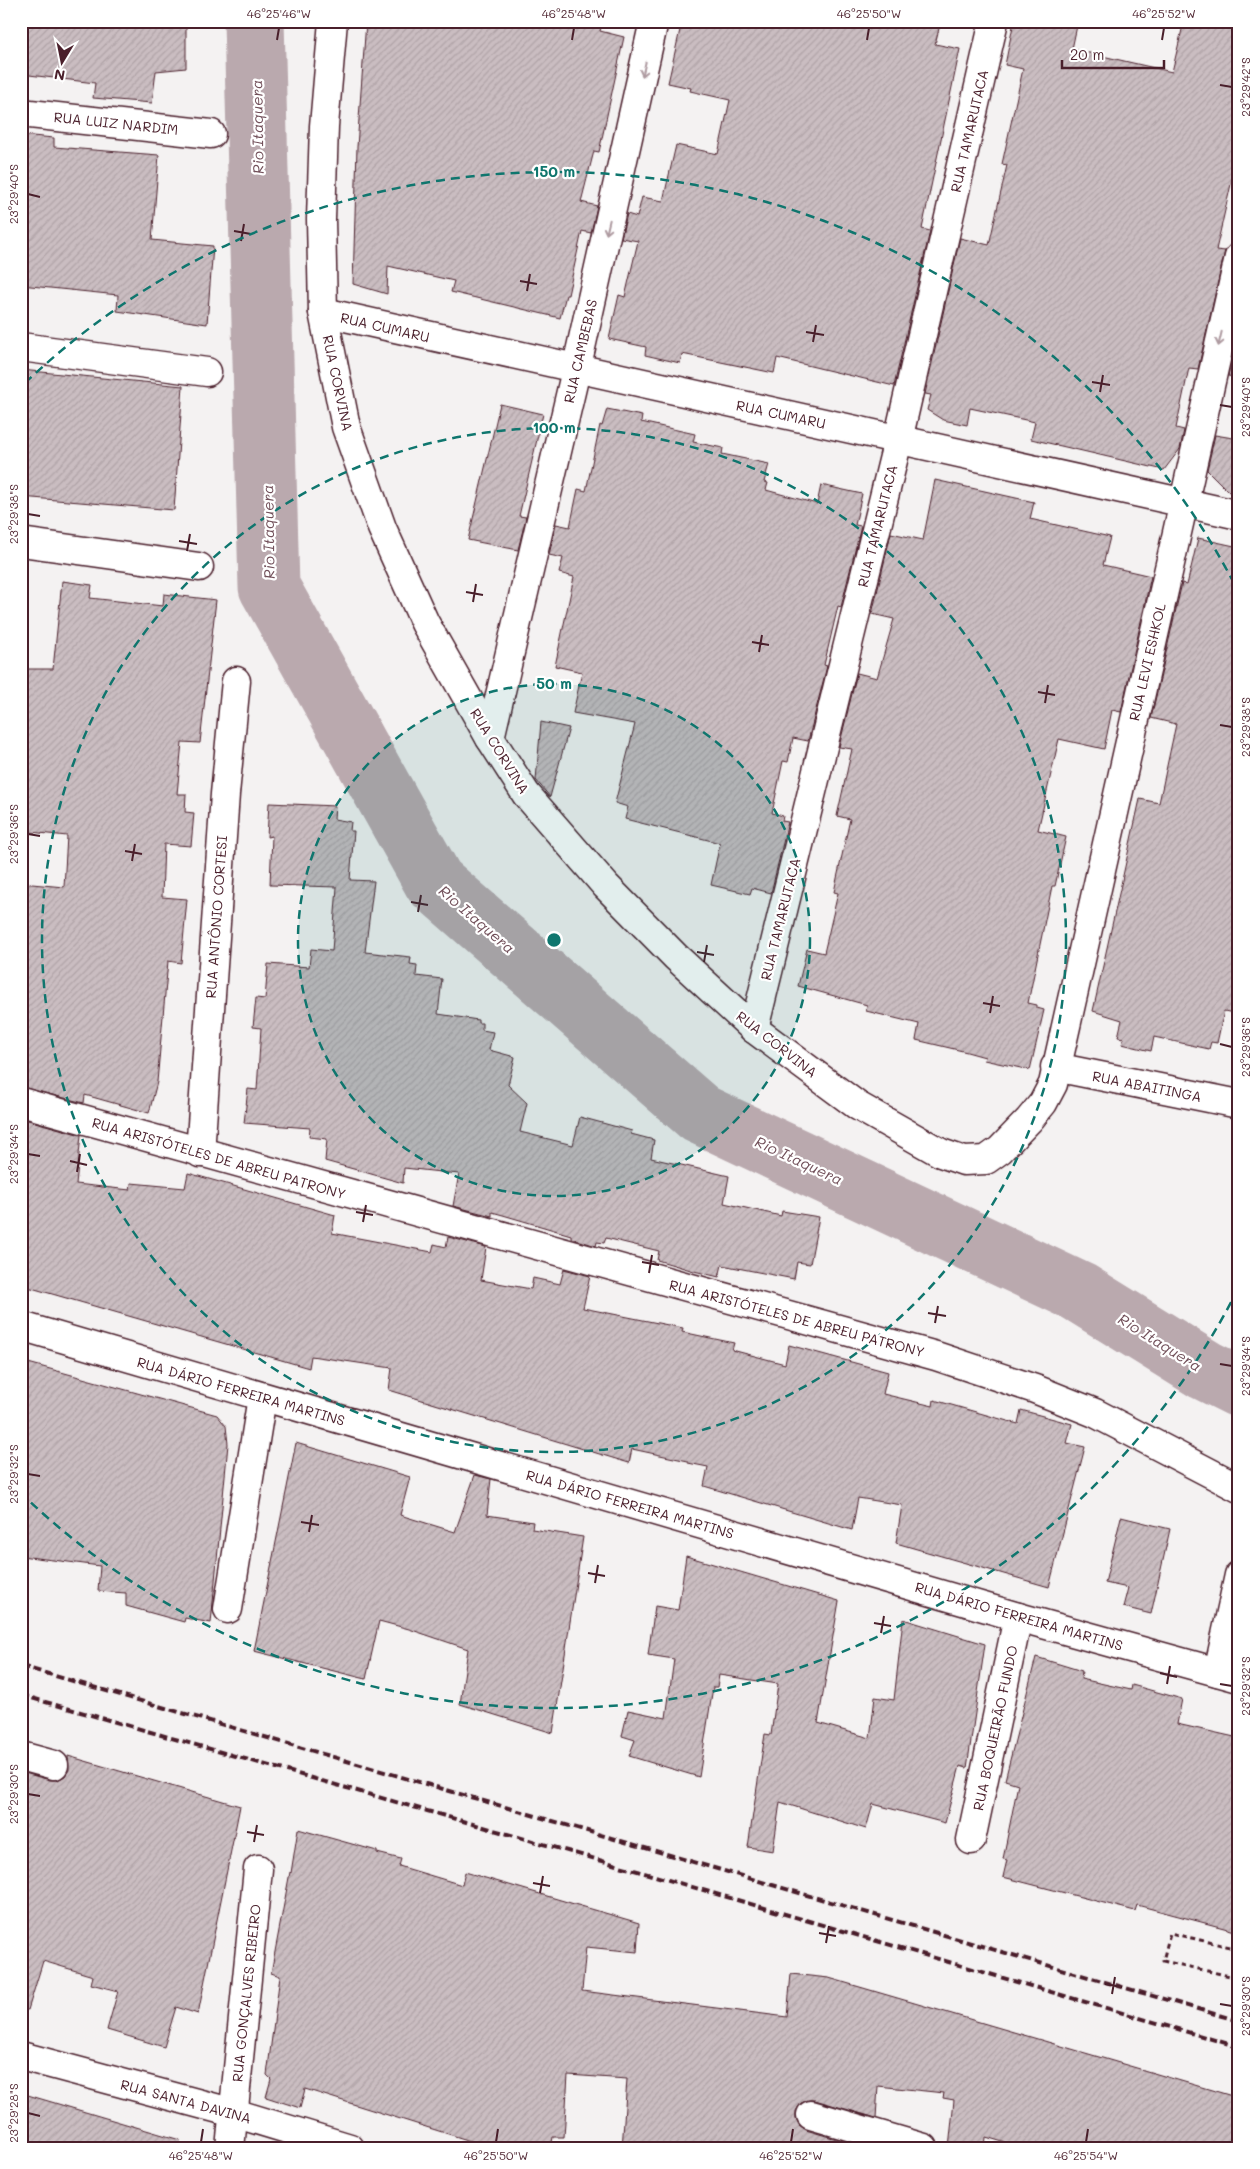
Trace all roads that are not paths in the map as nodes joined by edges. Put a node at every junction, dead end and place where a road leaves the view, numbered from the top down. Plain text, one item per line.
1 (333, 21) edge
2 (654, 21) edge
3 (994, 21) edge
4 (21, 113) edge
5 (211, 134) dead end
6 (1239, 257) edge
7 (323, 312) junction
8 (21, 347) edge
9 (576, 370) junction
10 (207, 372) dead end
11 (898, 440) junction
12 (1182, 503) junction
13 (1239, 515) edge
14 (21, 542) edge
15 (199, 567) dead end
16 (236, 681) dead end
17 (490, 738) junction
18 (754, 1029) junction
19 (1055, 1067) junction
20 (21, 1102) edge
21 (1239, 1104) edge
22 (200, 1153) junction
23 (21, 1326) edge
24 (262, 1397) junction
25 (1239, 1488) edge
26 (1239, 1575) edge
27 (228, 1609) dead end
28 (1018, 1617) junction
29 (1229, 1675) edge
30 (21, 1756) edge
31 (54, 1765) dead end
32 (971, 1840) dead end
33 (258, 1869) dead end
34 (21, 2056) edge
35 (234, 2113) junction
36 (811, 2115) dead end
37 (230, 2148) edge
38 (350, 2148) edge
39 (924, 2148) edge

1 - 7 street, RUA CORVINA
2 -> 9 street, RUA CAMBEBAS
3 - 11 street, RUA TAMARUTACA
4 - 5 street, RUA LUIZ NARDIM
6 -> 12 street, RUA LEVI ESHKOL
7 - 9 street, RUA CUMARU
7 - 17 street, RUA CORVINA
8 - 10 street
9 - 11 street, RUA CUMARU
9 - 17 street, RUA CAMBEBAS
11 - 12 street, RUA CUMARU
11 - 18 street, RUA TAMARUTACA
12 - 13 street, RUA CUMARU
12 - 19 street, RUA LEVI ESHKOL
14 - 15 street
16 - 22 street, RUA ANTÔNIO CORTESI
17 - 18 street, RUA CORVINA
18 - 19 street, RUA CORVINA
19 - 21 street, RUA ABAITINGA
20 - 22 street, RUA ARISTÓTELES DE ABREU PATRONY
22 - 25 street, RUA ARISTÓTELES DE ABREU PATRONY
23 - 24 street, RUA DÁRIO FERREIRA MARTINS
24 - 27 street
24 - 28 street, RUA DÁRIO FERREIRA MARTINS
26 - 29 street
28 - 29 street, RUA DÁRIO FERREIRA MARTINS
28 - 32 street, RUA BOQUEIRÃO FUNDO
30 - 31 street
33 - 35 street, RUA GONÇALVES RIBEIRO
34 - 35 street, RUA SANTA DAVINA
35 - 37 street, RUA GONÇALVES RIBEIRO
35 - 38 street, RUA SANTA DAVINA
36 - 39 street

